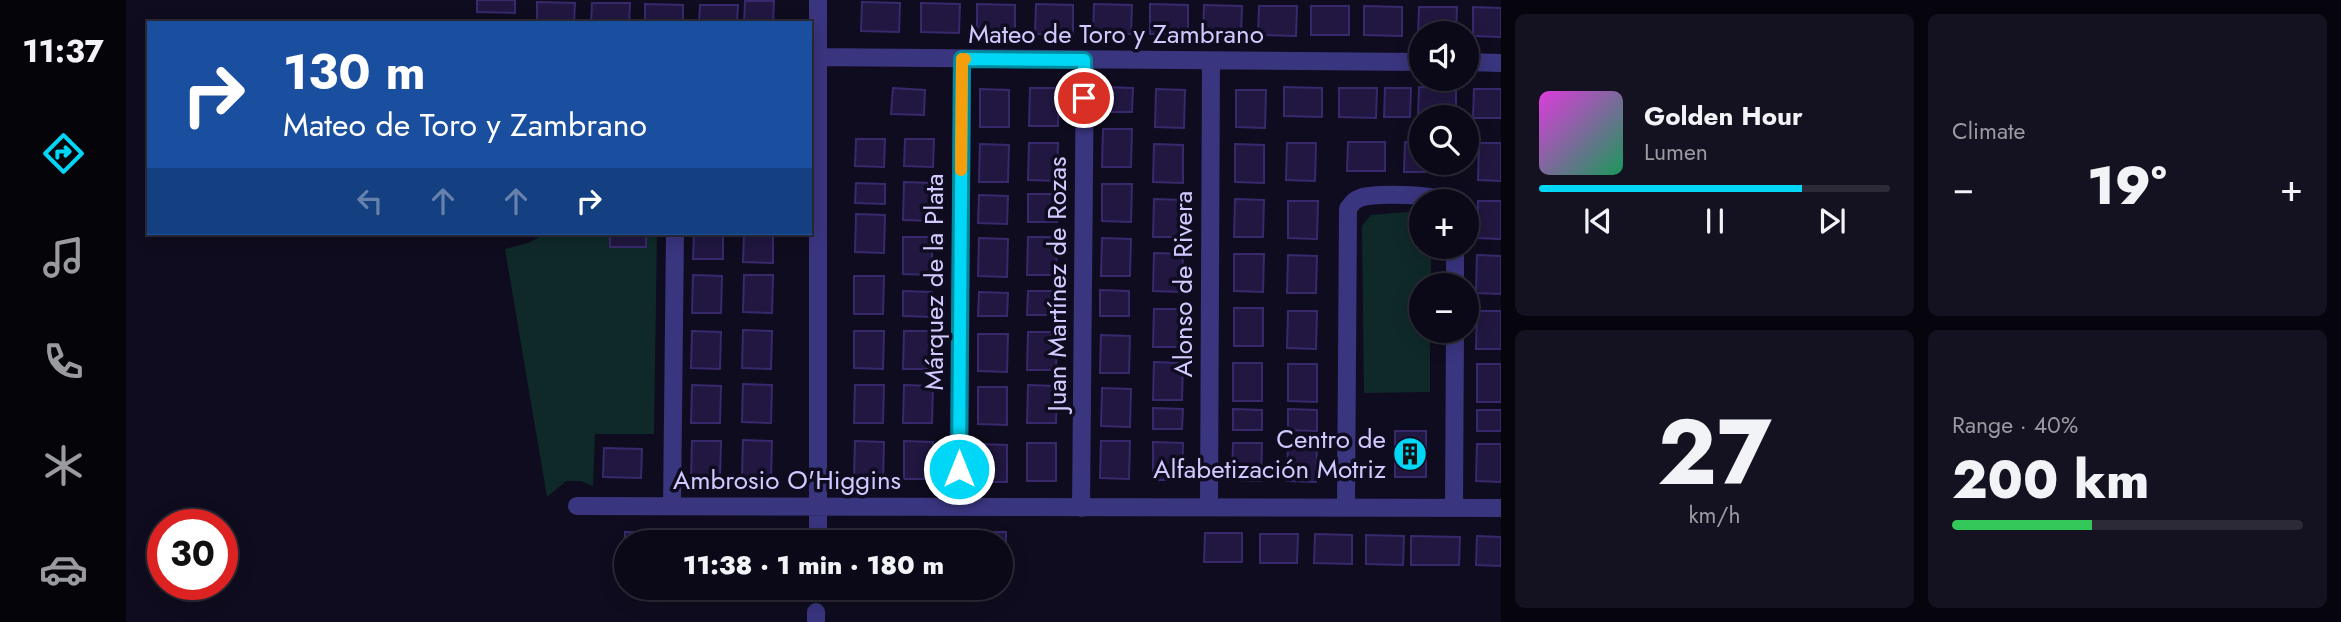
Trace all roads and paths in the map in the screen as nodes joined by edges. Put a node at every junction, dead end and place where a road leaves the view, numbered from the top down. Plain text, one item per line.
1 (818, 0) edge
2 (814, 57) edge
3 (962, 59) junction
4 (1084, 60) junction
5 (1211, 61) junction
6 (1409, 62) edge
7 (1479, 62) edge
8 (1501, 63) edge
9 (1409, 197) edge
10 (675, 235) edge
11 (1455, 343) edge
12 (577, 506) dead end
13 (671, 506) junction
14 (818, 506) junction
15 (959, 506) junction
16 (1209, 507) junction
17 (1346, 507) junction
18 (1454, 507) junction
19 (1081, 508) junction
20 (1501, 508) edge
21 (818, 530) edge

1 - 2 street
2 - 3 street, Mateo de Toro y Zambrano
2 - 14 street
3 - 4 street, Mateo de Toro y Zambrano
3 - 15 street, Márquez de la Plata
4 - 5 street, Mateo de Toro y Zambrano
4 - 19 street, Juan Martínez de Rozas
5 - 6 street, Mateo de Toro y Zambrano
5 - 16 street, Alonso de Rivera
7 - 8 street
9 - 17 street
10 - 13 street
11 - 18 street
12 - 13 street, Ambrosio O'Higgins
13 - 14 street, Ambrosio O'Higgins
14 - 15 street, Ambrosio O'Higgins
14 - 21 street
15 - 19 street, Ambrosio O'Higgins
16 - 17 street, Ambrosio O'Higgins
16 - 19 street, Ambrosio O'Higgins
17 - 18 street, Ambrosio O'Higgins
18 - 20 street, Ambrosio O'Higgins

